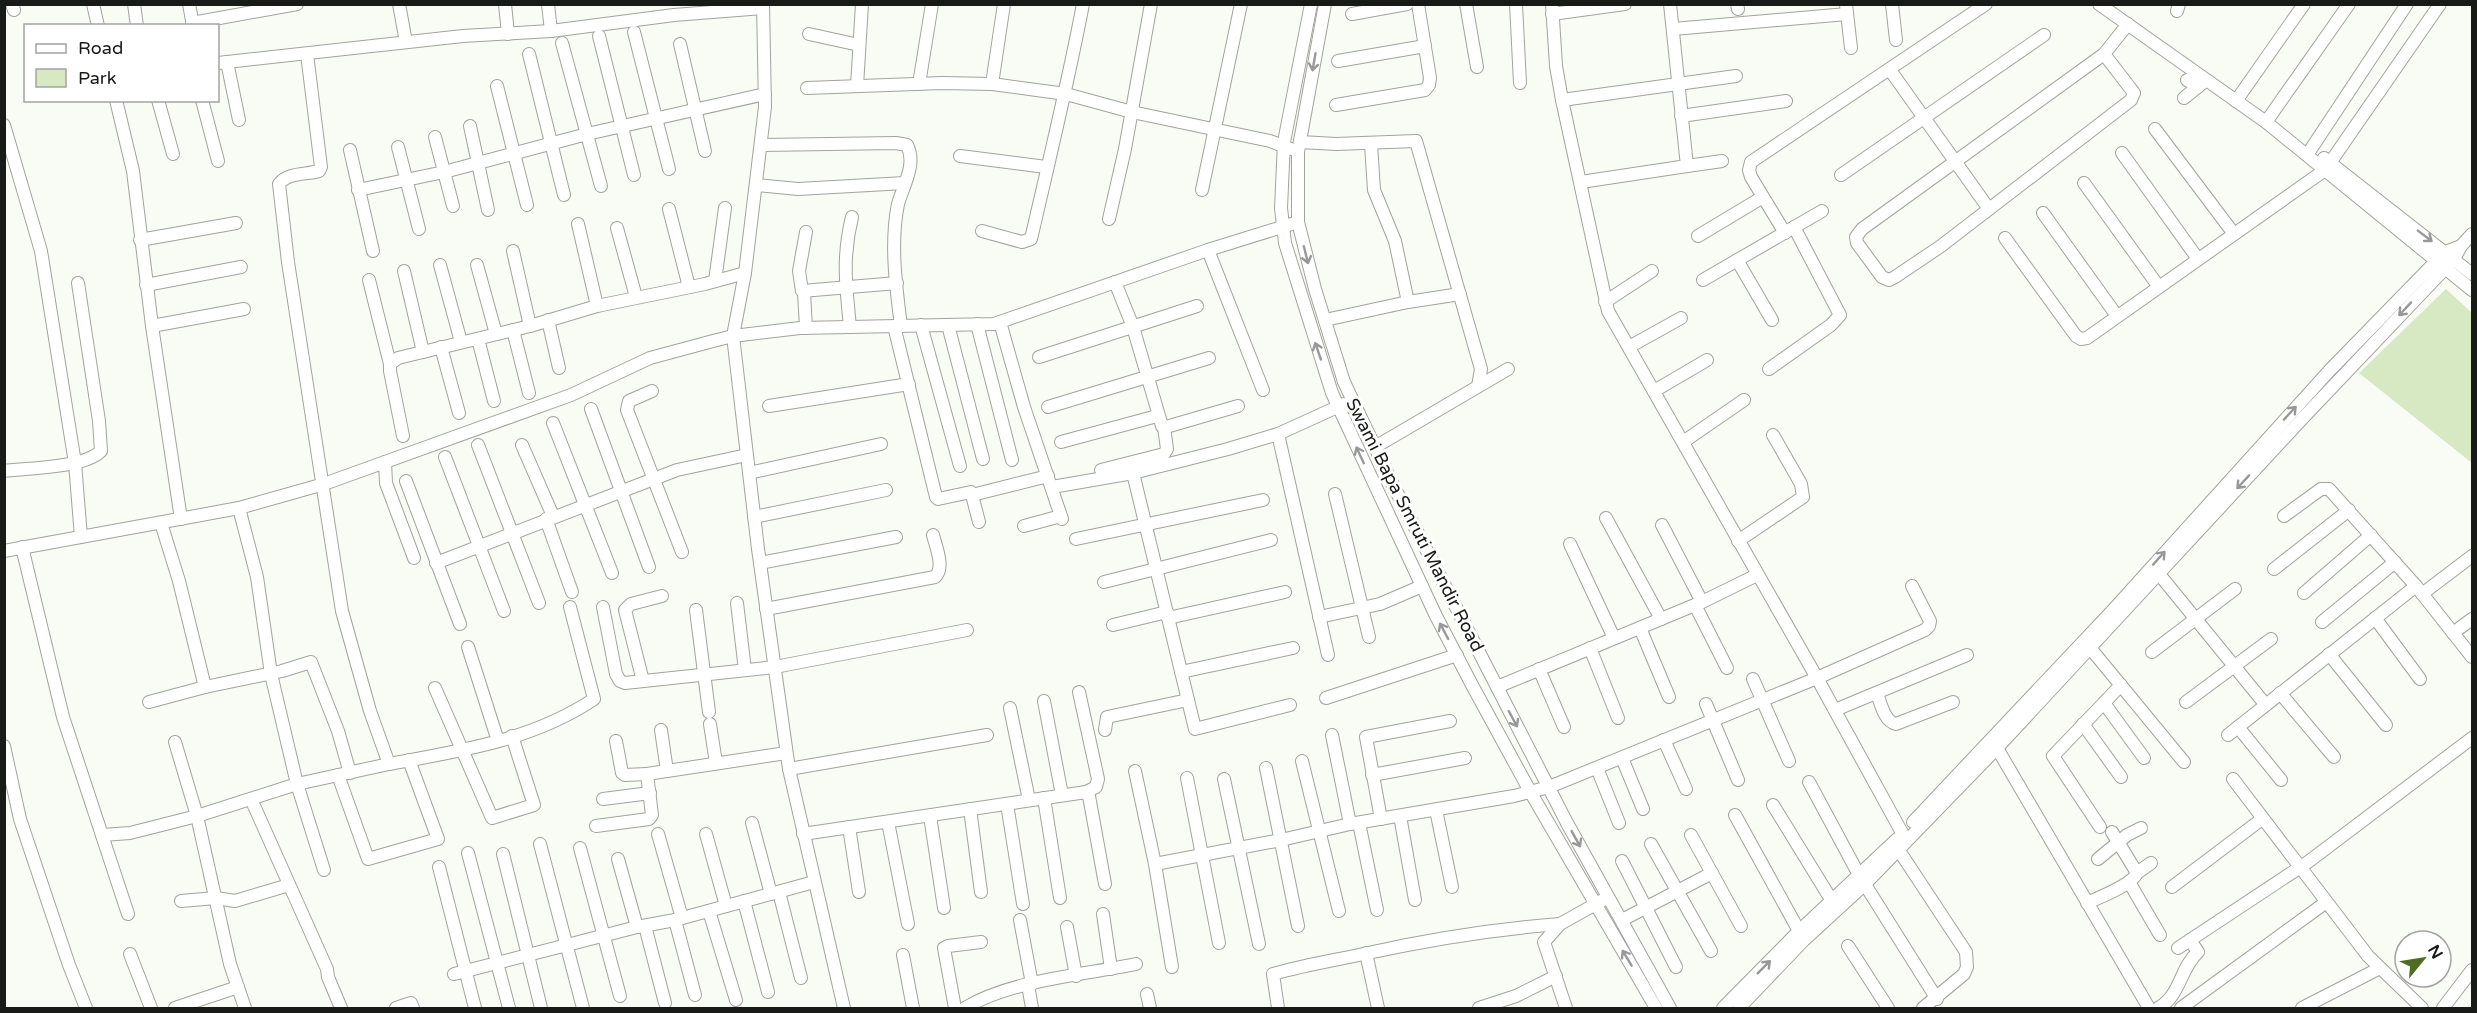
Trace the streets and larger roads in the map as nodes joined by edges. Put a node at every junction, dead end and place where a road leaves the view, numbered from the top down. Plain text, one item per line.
1 (93, 4) edge
2 (134, 4) edge
3 (189, 4) edge
4 (297, 4) edge
5 (399, 4) edge
6 (504, 4) edge
7 (548, 4) edge
8 (932, 4) edge
9 (1004, 4) edge
10 (1083, 4) edge
11 (1151, 4) edge
12 (1241, 4) edge
13 (1311, 4) edge
14 (1325, 4) edge
15 (1407, 4) edge
16 (1418, 4) edge
17 (1466, 4) edge
18 (1516, 4) edge
19 (1625, 4) edge
20 (1670, 4) edge
21 (1892, 4) edge
22 (1986, 4) edge
23 (2304, 4) edge
24 (2349, 4) edge
25 (2407, 4) edge
26 (2440, 4) edge
27 (860, 5) edge
28 (763, 6) edge
29 (2106, 7) edge
30 (1552, 9) edge
31 (1847, 9) edge
32 (677, 10) edge
33 (1352, 14) dead end
34 (98, 24) edge
35 (137, 24) edge
36 (193, 24) edge
37 (2128, 24) junction
38 (1673, 29) junction
39 (551, 31) junction
40 (634, 32) dead end
41 (508, 34) junction
42 (809, 34) dead end
43 (2044, 35) dead end
44 (599, 36) dead end
45 (1896, 40) dead end
46 (2158, 41) junction
47 (406, 42) junction
48 (562, 43) dead end
49 (680, 44) dead end
50 (859, 45) junction
51 (1425, 46) junction
52 (1851, 48) dead end
53 (307, 54) junction
54 (529, 54) dead end
55 (2104, 54) junction
56 (1338, 61) dead end
57 (222, 62) edge
58 (1478, 67) dead end
59 (1890, 70) junction
60 (1736, 76) dead end
61 (2197, 82) junction
62 (1520, 83) dead end
63 (919, 84) junction
64 (992, 84) junction
65 (1678, 84) junction
66 (497, 86) dead end
67 (857, 86) junction
68 (807, 88) dead end
69 (765, 94) junction
70 (1066, 94) junction
71 (2184, 98) dead end
72 (2238, 98) junction
73 (1562, 100) junction
74 (1786, 101) dead end
75 (117, 102) edge
76 (159, 102) edge
77 (203, 102) edge
78 (1336, 105) dead end
79 (697, 109) junction
80 (1132, 112) junction
81 (1681, 116) junction
82 (1924, 118) junction
83 (656, 119) junction
84 (2268, 119) junction
85 (239, 120) dead end
86 (4, 124) edge
87 (470, 126) dead end
88 (622, 126) junction
89 (1214, 128) junction
90 (2155, 129) dead end
91 (587, 134) junction
92 (435, 137) dead end
93 (549, 144) junction
94 (1371, 144) junction
95 (761, 145) junction
96 (398, 147) dead end
97 (1284, 147) junction
98 (1299, 147) junction
99 (350, 150) dead end
100 (705, 151) dead end
101 (2309, 152) junction
102 (515, 153) junction
103 (2122, 153) dead end
104 (172, 154) dead end
105 (960, 156) dead end
106 (218, 161) dead end
107 (1722, 161) dead end
108 (1955, 162) junction
109 (478, 163) junction
110 (1687, 166) junction
111 (2328, 166) junction
112 (1046, 167) junction
113 (669, 169) dead end
114 (444, 172) junction
115 (634, 175) dead end
116 (1841, 175) dead end
117 (406, 181) junction
118 (1581, 182) junction
119 (905, 183) junction
120 (2084, 183) dead end
121 (601, 186) dead end
122 (756, 186) junction
123 (358, 190) junction
124 (1202, 190) dead end
125 (564, 195) dead end
126 (1763, 197) junction
127 (527, 205) dead end
128 (453, 206) dead end
129 (725, 208) dead end
130 (669, 209) dead end
131 (1989, 209) junction
132 (488, 210) dead end
133 (1822, 211) dead end
134 (2043, 213) dead end
135 (852, 217) dead end
136 (1109, 219) dead end
137 (1298, 222) junction
138 (236, 223) dead end
139 (578, 224) dead end
140 (1283, 227) junction
141 (617, 228) dead end
142 (419, 229) dead end
143 (1789, 230) junction
144 (982, 231) dead end
145 (806, 232) dead end
146 (2234, 234) junction
147 (2472, 234) edge
148 (1698, 236) dead end
149 (2005, 238) dead end
150 (140, 240) junction
151 (1208, 250) junction
152 (373, 251) dead end
153 (513, 251) dead end
154 (2198, 259) junction
155 (2446, 259) junction
156 (1737, 260) junction
157 (440, 265) dead end
158 (477, 265) dead end
159 (241, 267) dead end
160 (1652, 271) dead end
161 (404, 272) dead end
162 (746, 273) junction
163 (2472, 274) edge
164 (369, 280) dead end
165 (1703, 280) dead end
166 (715, 281) junction
167 (1115, 282) junction
168 (78, 283) dead end
169 (897, 283) junction
170 (146, 285) junction
171 (689, 287) junction
172 (2158, 287) junction
173 (846, 288) junction
174 (2472, 290) edge
175 (804, 292) junction
176 (1460, 294) junction
177 (636, 297) junction
178 (1408, 302) junction
179 (1605, 302) junction
180 (597, 306) junction
181 (1197, 306) dead end
182 (244, 309) dead end
183 (2117, 316) junction
184 (1682, 318) dead end
185 (548, 320) junction
186 (1324, 320) junction
187 (1772, 320) dead end
188 (1000, 322) junction
189 (977, 324) junction
190 (948, 325) junction
191 (152, 326) junction
192 (530, 326) junction
193 (897, 326) junction
194 (921, 326) junction
195 (850, 327) junction
196 (1132, 327) junction
197 (806, 328) junction
198 (513, 330) junction
199 (496, 334) junction
200 (733, 336) junction
201 (478, 339) junction
202 (461, 342) junction
203 (441, 347) junction
204 (1629, 347) junction
205 (423, 352) junction
206 (1039, 357) dead end
207 (1209, 358) dead end
208 (1707, 360) dead end
209 (390, 364) junction
210 (559, 368) dead end
211 (1508, 369) dead end
212 (1769, 369) dead end
213 (1147, 378) junction
214 (909, 384) junction
215 (1478, 386) junction
216 (1263, 390) dead end
217 (652, 391) dead end
218 (1654, 391) junction
219 (529, 393) dead end
220 (1744, 400) dead end
221 (494, 401) dead end
222 (1352, 401) junction
223 (769, 406) dead end
224 (1238, 406) dead end
225 (1338, 406) junction
226 (1048, 407) dead end
227 (591, 409) dead end
228 (459, 413) dead end
229 (1157, 416) junction
230 (553, 423) dead end
231 (1164, 427) junction
232 (1278, 434) junction
233 (1773, 435) dead end
234 (403, 436) dead end
235 (1061, 442) dead end
236 (1683, 442) junction
237 (881, 444) dead end
238 (478, 445) dead end
239 (522, 445) dead end
240 (1375, 447) junction
241 (747, 454) junction
242 (445, 458) dead end
243 (983, 459) dead end
244 (1012, 460) dead end
245 (385, 462) junction
246 (75, 463) junction
247 (960, 466) dead end
248 (1101, 470) dead end
249 (4, 471) edge
250 (749, 473) junction
251 (1133, 473) junction
252 (652, 480) junction
253 (405, 481) dead end
254 (1050, 482) junction
255 (324, 484) junction
256 (886, 490) dead end
257 (621, 493) junction
258 (1335, 494) dead end
259 (972, 495) junction
260 (1263, 500) dead end
261 (586, 506) junction
262 (239, 508) junction
263 (2349, 510) junction
264 (2284, 516) dead end
265 (754, 517) junction
266 (550, 518) junction
267 (1606, 518) dead end
268 (182, 519) junction
269 (979, 522) dead end
270 (161, 523) junction
271 (1145, 524) junction
272 (1662, 525) dead end
273 (1024, 526) dead end
274 (512, 532) junction
275 (933, 535) dead end
276 (2371, 535) junction
277 (81, 537) junction
278 (896, 537) dead end
279 (1076, 539) dead end
280 (1271, 540) dead end
281 (1738, 541) junction
282 (1569, 544) dead end
283 (479, 545) junction
284 (22, 547) junction
285 (4, 551) edge
286 (682, 552) dead end
287 (2472, 556) edge
288 (414, 558) dead end
289 (2395, 562) junction
290 (436, 563) junction
291 (760, 563) junction
292 (649, 567) dead end
293 (2274, 569) dead end
294 (1156, 570) junction
295 (612, 573) dead end
296 (2159, 574) junction
297 (1757, 575) junction
298 (1104, 582) dead end
299 (1422, 586) junction
300 (1912, 586) dead end
301 (2235, 589) dead end
302 (2419, 590) junction
303 (572, 592) dead end
304 (1285, 592) dead end
305 (2304, 593) dead end
306 (662, 596) dead end
307 (539, 603) dead end
308 (737, 603) dead end
309 (1698, 603) junction
310 (570, 607) dead end
311 (603, 607) dead end
312 (1362, 608) junction
313 (766, 609) junction
314 (696, 610) dead end
315 (504, 611) dead end
316 (1168, 615) junction
317 (1319, 617) junction
318 (2375, 618) junction
319 (1661, 619) junction
320 (2197, 619) junction
321 (2472, 619) edge
322 (2322, 622) dead end
323 (460, 624) dead end
324 (1113, 625) dead end
325 (1640, 628) junction
326 (967, 630) dead end
327 (2453, 633) junction
328 (1369, 637) dead end
329 (1614, 638) junction
330 (2271, 639) dead end
331 (468, 647) dead end
332 (1293, 648) dead end
333 (1590, 648) junction
334 (2091, 649) junction
335 (2152, 652) dead end
336 (2329, 654) junction
337 (1328, 655) dead end
338 (1457, 655) junction
339 (1967, 655) dead end
340 (2472, 657) edge
341 (2234, 666) junction
342 (775, 667) junction
343 (1726, 668) dead end
344 (1539, 669) junction
345 (746, 670) junction
346 (1181, 672) junction
347 (271, 674) junction
348 (705, 675) junction
349 (1817, 678) junction
350 (1753, 679) dead end
351 (2420, 679) dead end
352 (643, 681) junction
353 (2121, 685) junction
354 (205, 687) junction
355 (1497, 687) junction
356 (435, 688) dead end
357 (1079, 692) dead end
358 (1877, 693) junction
359 (2280, 693) junction
360 (1669, 697) dead end
361 (1326, 698) dead end
362 (1188, 700) junction
363 (1762, 700) junction
364 (1044, 701) dead end
365 (149, 702) dead end
366 (1953, 702) dead end
367 (2186, 702) dead end
368 (2104, 703) junction
369 (1706, 704) dead end
370 (2265, 704) junction
371 (1290, 705) dead end
372 (1010, 708) dead end
373 (1835, 710) junction
374 (1618, 718) dead end
375 (1450, 721) dead end
376 (1712, 721) junction
377 (2083, 724) junction
378 (2386, 725) dead end
379 (1564, 727) dead end
380 (661, 730) dead end
381 (1105, 730) dead end
382 (987, 735) dead end
383 (1332, 735) dead end
384 (512, 736) junction
385 (2472, 738) edge
386 (1664, 740) junction
387 (498, 741) junction
388 (616, 741) dead end
389 (175, 742) dead end
390 (1995, 744) junction
391 (4, 746) edge
392 (463, 751) junction
393 (786, 753) junction
394 (2334, 757) dead end
395 (1465, 758) dead end
396 (1622, 758) junction
397 (2144, 758) dead end
398 (409, 760) junction
399 (1302, 761) dead end
400 (1789, 761) dead end
401 (2184, 762) dead end
402 (716, 763) junction
403 (389, 764) junction
404 (1266, 768) dead end
405 (1597, 768) junction
406 (789, 769) junction
407 (667, 771) junction
408 (1135, 771) dead end
409 (344, 774) junction
410 (647, 774) junction
411 (1372, 776) junction
412 (2121, 777) dead end
413 (1187, 778) dead end
414 (1224, 779) dead end
415 (2233, 779) dead end
416 (1738, 780) dead end
417 (2281, 780) dead end
418 (1809, 782) dead end
419 (297, 784) junction
420 (1549, 788) junction
421 (1686, 789) dead end
422 (1086, 792) junction
423 (650, 793) junction
424 (1531, 793) junction
425 (1062, 795) junction
426 (1044, 798) junction
427 (251, 799) junction
428 (603, 799) dead end
429 (1029, 800) junction
430 (1007, 804) junction
431 (1773, 805) dead end
432 (970, 809) junction
433 (1643, 809) dead end
434 (1436, 810) junction
435 (1735, 815) dead end
436 (197, 816) junction
437 (930, 816) junction
438 (1400, 816) junction
439 (1381, 819) junction
440 (2262, 819) junction
441 (888, 822) junction
442 (752, 823) dead end
443 (1355, 823) junction
444 (1619, 823) dead end
445 (596, 826) dead end
446 (849, 827) junction
447 (2141, 828) dead end
448 (1319, 831) junction
449 (658, 834) dead end
450 (706, 834) dead end
451 (803, 834) junction
452 (2110, 834) junction
453 (102, 835) junction
454 (1690, 835) dead end
455 (1281, 840) junction
456 (1902, 841) junction
457 (540, 844) dead end
458 (1650, 844) dead end
459 (580, 848) dead end
460 (1239, 848) junction
461 (468, 854) dead end
462 (503, 854) dead end
463 (1202, 855) junction
464 (618, 859) dead end
465 (2098, 859) dead end
466 (1622, 861) dead end
467 (2151, 863) dead end
468 (1155, 864) junction
469 (439, 867) dead end
470 (2298, 867) junction
471 (324, 870) dead end
472 (1712, 873) junction
473 (2133, 877) junction
474 (1862, 880) junction
475 (814, 882) junction
476 (1105, 884) dead end
477 (289, 885) junction
478 (1452, 887) dead end
479 (2172, 887) dead end
480 (1677, 891) junction
481 (859, 892) dead end
482 (981, 892) dead end
483 (775, 893) junction
484 (1608, 897) junction
485 (216, 898) junction
486 (1060, 898) dead end
487 (1415, 900) dead end
488 (181, 901) dead end
489 (1832, 901) junction
490 (744, 902) junction
491 (2087, 903) junction
492 (2325, 903) junction
493 (1023, 904) dead end
494 (1596, 904) junction
495 (726, 906) junction
496 (944, 908) dead end
497 (1646, 908) junction
498 (1377, 910) dead end
499 (710, 911) junction
500 (1339, 911) dead end
501 (128, 914) dead end
502 (1103, 914) dead end
503 (678, 919) junction
504 (1020, 920) dead end
505 (1622, 920) junction
506 (908, 924) dead end
507 (1560, 924) junction
508 (1298, 926) dead end
509 (1741, 926) dead end
510 (641, 927) junction
511 (1067, 927) dead end
512 (1799, 931) junction
513 (2160, 935) dead end
514 (605, 936) junction
515 (2190, 940) junction
516 (981, 942) dead end
517 (1219, 943) dead end
518 (1259, 944) dead end
519 (567, 946) junction
520 (1848, 946) dead end
521 (2178, 948) dead end
522 (1711, 951) dead end
523 (1366, 953) junction
524 (130, 954) dead end
525 (903, 955) dead end
526 (528, 956) junction
527 (497, 964) junction
528 (1136, 964) dead end
529 (1172, 967) dead end
530 (1676, 967) dead end
531 (2380, 968) junction
532 (1111, 969) junction
533 (2472, 970) edge
534 (460, 973) junction
535 (1076, 976) junction
536 (1556, 976) junction
537 (801, 978) dead end
538 (1030, 984) junction
539 (238, 987) junction
540 (768, 992) dead end
541 (1147, 994) dead end
542 (695, 995) dead end
543 (620, 996) dead end
544 (2170, 998) junction
545 (1937, 999) junction
546 (736, 1000) dead end
547 (665, 1004) dead end
548 (86, 1008) edge
549 (151, 1008) edge
550 (175, 1008) edge
551 (245, 1008) edge
552 (340, 1008) edge
553 (396, 1008) edge
554 (413, 1008) edge
555 (475, 1008) edge
556 (509, 1008) edge
557 (541, 1008) edge
558 (582, 1008) edge
559 (844, 1008) edge
560 (913, 1008) edge
561 (955, 1008) edge
562 (965, 1008) edge
563 (1032, 1008) edge
564 (1150, 1008) edge
565 (1278, 1008) edge
566 (1378, 1008) edge
567 (1484, 1008) edge
568 (1566, 1008) edge
569 (1656, 1008) edge
570 (1670, 1008) edge
571 (1723, 1008) edge
572 (1739, 1008) edge
573 (1888, 1008) edge
574 (1923, 1008) edge
575 (2149, 1008) edge
576 (2158, 1008) edge
577 (2181, 1008) edge
578 (2302, 1008) edge
579 (2422, 1008) edge
580 (2443, 1008) edge

1 - 34 street
2 - 35 street
3 - 36 street
4 - 36 street
5 - 47 street
6 - 41 street
7 - 39 street
8 - 63 street
9 - 64 street
10 - 70 street
11 - 80 street
12 - 89 street
13 - 97 street
14 -> 98 street, Swami Bapa Smruti Mandir Road
15 - 33 street
16 - 51 street
17 - 58 street
18 - 62 street
19 - 30 street
20 - 38 street
21 - 45 street
22 - 59 street
23 - 72 street
24 - 84 street
25 - 101 street
26 - 111 street
27 - 50 street
28 - 32 street
28 - 69 street
29 - 37 street
29 - 46 street
30 - 73 street
31 - 38 street
31 - 52 street
32 - 39 street
37 - 46 street
37 - 55 street
38 - 65 street
39 - 41 street
40 - 83 street
41 - 47 street
42 - 50 street
43 - 82 street
44 - 88 street
46 - 61 street
46 - 72 street
47 - 53 street
48 - 91 street
49 - 79 street
50 - 67 street
51 - 56 street
51 - 78 street
53 - 57 street
53 - 255 street
54 - 93 street
55 - 108 street
55 - 131 street
57 - 85 street
59 - 82 street
59 - 126 street
60 - 65 street
61 - 71 street
61 - 72 street
63 - 64 street
63 - 67 street
64 - 70 street
65 - 73 street
65 - 81 street
66 - 102 street
67 - 68 street
69 - 79 street
69 - 95 street
70 - 80 street
70 - 112 street
72 - 84 street
73 - 118 street
74 - 81 street
75 - 150 street
76 - 104 street
77 - 106 street
79 - 83 street
79 - 100 street
80 - 89 street
80 - 136 street
81 - 110 street
82 - 108 street
82 - 116 street
83 - 88 street
83 - 113 street
84 - 101 street
86 - 246 street
87 - 109 street
88 - 91 street
88 - 115 street
89 - 97 street
89 - 124 street
90 - 146 street
91 - 93 street
91 - 121 street
92 - 114 street
93 - 102 street
93 - 125 street
94 - 98 street
94 - 176 street
94 - 178 street
95 - 119 street
95 - 122 street
96 - 117 street
97 - 98 street
97 - 140 street
98 - 137 street, Swami Bapa Smruti Mandir Road
99 - 123 street
101 - 111 street
102 - 109 street
102 - 127 street
103 - 154 street
105 - 112 street
107 - 110 street
108 - 131 street
108 - 131 street
109 - 114 street
109 - 132 street
110 - 118 street
111 - 146 street
111 - 155 street
112 - 144 street
114 - 117 street
114 - 128 street
117 - 123 street
117 - 142 street
118 - 179 street
119 - 122 street
119 - 169 street
120 - 172 street
122 - 162 street
123 - 152 street
126 - 143 street
126 - 148 street
129 - 166 street
130 - 171 street
133 - 143 street
134 - 183 street
135 - 173 street
137 - 140 street
137 -> 186 street, Swami Bapa Smruti Mandir Road
138 - 150 street
139 - 180 street
140 - 151 street
225 -> 140 street
141 - 177 street
143 - 156 street
143 - 212 street
145 - 175 street
146 - 154 street
147 - 155 street
149 - 183 street
150 - 170 street
151 - 167 street
151 - 216 street
153 - 192 street
154 - 172 street
155 - 163 street
155 - 174 street
155 -> 296 street
390 -> 155 street
156 - 165 street
156 - 187 street
157 - 202 street
158 - 199 street
159 - 170 street
160 - 179 street
161 - 205 street
162 - 166 street
162 - 200 street
164 - 209 street
166 - 171 street
167 - 188 street
167 - 196 street
168 - 246 street
169 - 173 street
169 - 193 street
170 - 191 street
171 - 177 street
172 - 183 street
173 - 175 street
173 - 195 street
175 - 197 street
176 - 178 street
176 - 215 street
177 - 180 street
178 - 186 street
179 - 204 street
180 - 185 street
181 - 196 street
182 - 191 street
184 - 204 street
185 - 192 street
185 - 210 street
186 - 222 street, Swami Bapa Smruti Mandir Road
188 - 189 street
188 - 254 street
189 - 190 street
189 - 244 street
190 - 194 street
190 - 243 street
191 - 268 street
192 - 198 street
193 - 194 street
193 - 195 street
193 - 214 street
194 - 247 street
195 - 197 street
196 - 206 street
196 - 213 street
197 - 200 street
198 - 199 street
198 - 219 street
199 - 201 street
200 - 241 street
200 - 245 street
201 - 202 street
201 - 221 street
202 - 203 street
203 - 205 street
203 - 228 street
204 - 218 street
205 - 209 street
207 - 213 street
208 - 218 street
209 - 234 street
211 - 215 street
213 - 226 street
213 - 229 street
214 - 223 street
214 - 259 street
215 - 240 street
217 - 252 street
218 - 236 street
220 - 236 street
222 - 225 street
222 - 240 street, Swami Bapa Smruti Mandir Road
224 - 231 street
225 - 232 street
299 -> 225 street
227 - 257 street
229 - 231 street
229 - 235 street
230 - 261 street
231 - 248 street
232 - 251 street
232 - 317 street
233 - 281 street
236 - 281 street
237 - 250 street
238 - 274 street
239 - 266 street
240 - 355 street, Swami Bapa Smruti Mandir Road
241 - 250 street
241 - 252 street
242 - 283 street
245 - 255 street
245 - 288 street
246 - 249 street
246 - 277 street
250 - 265 street
251 - 254 street
251 - 271 street
252 - 257 street
252 - 286 street
253 - 290 street
254 - 259 street
254 - 273 street
255 - 262 street
255 - 403 street
256 - 265 street
257 - 261 street
257 - 292 street
258 - 312 street
259 - 269 street
260 - 271 street
261 - 266 street
261 - 295 street
262 - 268 street
262 - 347 street
263 - 264 street
263 - 276 street
263 - 293 street
265 - 291 street
266 - 274 street
266 - 303 street
267 - 319 street
268 - 270 street
270 - 277 street
270 - 354 street
271 - 279 street
271 - 294 street
272 - 309 street
274 - 283 street
274 - 307 street
275 - 313 street
276 - 289 street
276 - 305 street
277 - 284 street
278 - 291 street
280 - 294 street
281 - 297 street
282 - 329 street
283 - 290 street
283 - 315 street
284 - 285 street
284 - 453 street
287 - 302 street
289 - 302 street
289 - 322 street
290 - 323 street
291 - 313 street
294 - 298 street
294 - 316 street
296 - 320 street
296 - 334 street
297 - 309 street
297 - 349 street
299 - 312 street
338 -> 299 street
300 - 349 street
301 - 320 street
302 - 318 street
302 - 327 street
304 - 316 street
306 - 352 street
308 - 345 street
309 - 319 street
309 - 343 street
310 - 384 street
311 - 352 street
312 - 317 street
312 - 328 street
313 - 342 street
314 - 348 street
316 - 324 street
316 - 346 street
317 - 337 street
318 - 336 street
318 - 351 street
319 - 325 street
320 - 335 street
320 - 341 street
321 - 327 street
325 - 329 street
325 - 360 street
326 - 342 street
327 - 340 street
329 - 333 street
330 - 341 street
331 - 387 street
332 - 346 street
333 - 344 street
333 - 374 street
334 - 353 street
334 - 390 street
336 - 359 street
336 - 378 street
338 - 361 street
338 - 424 street
339 - 358 street
341 - 367 street
341 - 370 street
342 - 345 street
342 - 393 street
344 - 355 street
344 - 379 street
345 - 348 street
346 - 362 street
347 - 354 street
347 - 409 street
347 - 419 street
348 - 352 street
348 - 402 street
349 - 363 street
349 - 373 street
350 - 363 street
353 - 368 street
353 - 401 street
354 - 365 street
355 -> 420 street, Swami Bapa Smruti Mandir Road
356 - 392 street
357 - 422 street
358 - 366 street
358 - 373 street
359 - 370 street
359 - 394 street
362 - 371 street
362 - 381 street
363 - 376 street
363 - 400 street
364 - 425 street
368 - 377 street
368 - 397 street
369 - 376 street
370 - 417 street
372 - 429 street
373 - 456 street
375 - 411 street
376 - 386 street
376 - 416 street
377 - 412 street
377 - 452 street
380 - 407 street
382 - 406 street
383 - 443 street
384 - 387 street
384 - 392 street
385 - 470 street
386 - 396 street
386 - 421 street
387 - 392 street
388 - 410 street
389 - 436 street
390 - 456 street
390 - 491 street
391 - 548 street
392 - 398 street
393 - 402 street
393 - 406 street
395 - 411 street
396 - 405 street
396 - 433 street
398 - 403 street
398 - 409 street
399 - 448 street
402 - 407 street
403 - 409 street
404 - 455 street
405 - 420 street
405 - 444 street
406 - 451 street
407 - 410 street
408 - 468 street
409 - 419 street
410 - 423 street
411 - 439 street
413 - 463 street
414 - 460 street
415 - 440 street
418 - 474 street
419 - 427 street
419 - 471 street
420 - 424 street
420 -> 484 street, Swami Bapa Smruti Mandir Road
422 - 425 street
422 - 476 street
423 - 428 street
423 - 445 street
424 - 434 street
424 - 494 street
425 - 426 street
426 - 429 street
426 - 486 street
427 - 436 street
427 - 477 street
429 - 430 street
430 - 432 street
430 - 493 street
431 - 489 street
432 - 437 street
432 - 482 street
434 - 438 street
434 - 478 street
435 - 512 street
436 - 453 street
436 - 485 street
437 - 441 street
437 - 496 street
438 - 439 street
438 - 487 street
439 - 443 street
440 - 470 street
440 - 479 street
441 - 446 street
441 - 506 street
442 - 483 street
443 - 448 street
443 - 498 street
446 - 451 street
446 - 481 street
447 - 452 street
448 - 455 street
448 - 500 street
449 - 503 street
450 - 495 street
451 - 475 street
452 - 465 street
452 - 473 street
453 - 501 street
454 - 472 street
455 - 460 street
455 - 508 street
456 - 474 street
456 - 545 street
457 - 519 street
458 - 480 street
459 - 514 street
460 - 463 street
460 - 518 street
461 - 527 street
462 - 526 street
463 - 468 street
463 - 517 street
464 - 510 street
466 - 497 street
467 - 473 street
468 - 529 street
469 - 534 street
470 - 492 street
470 - 515 street
472 - 480 street
472 - 509 street
473 - 491 street
473 - 513 street
474 - 489 street
474 - 545 street
474 - 572 street
475 - 483 street
475 - 559 street
477 - 485 street
477 - 552 street
480 - 497 street
480 - 522 street
483 - 490 street
483 - 537 street
484 - 494 street
484 - 505 street, Swami Bapa Smruti Mandir Road
485 - 488 street
485 - 539 street
489 - 512 street
490 - 495 street
490 - 540 street
491 - 575 street
492 - 531 street
492 - 577 street
494 - 507 street
569 -> 494 street
495 - 499 street
497 - 505 street
497 - 530 street
499 - 503 street
499 - 546 street
502 - 532 street
503 - 510 street
503 - 542 street
504 - 538 street
505 - 570 street, Swami Bapa Smruti Mandir Road
507 - 523 street
507 - 536 street
510 - 514 street
510 - 547 street
511 - 535 street
571 -> 512 street
514 - 519 street
514 - 543 street
515 - 521 street
515 - 544 street
516 - 561 street
519 - 526 street
519 - 558 street
520 - 573 street
523 - 565 street
523 - 566 street
524 - 549 street
525 - 560 street
526 - 527 street
526 - 557 street
527 - 534 street
527 - 556 street
528 - 532 street
531 - 578 street
531 - 579 street
532 - 535 street
533 - 580 street
534 - 555 street
535 - 538 street
536 - 567 street
536 - 568 street
538 - 562 street
538 - 563 street
539 - 550 street
539 - 551 street
541 - 564 street
544 - 576 street
544 - 577 street
545 - 574 street
553 - 554 street

